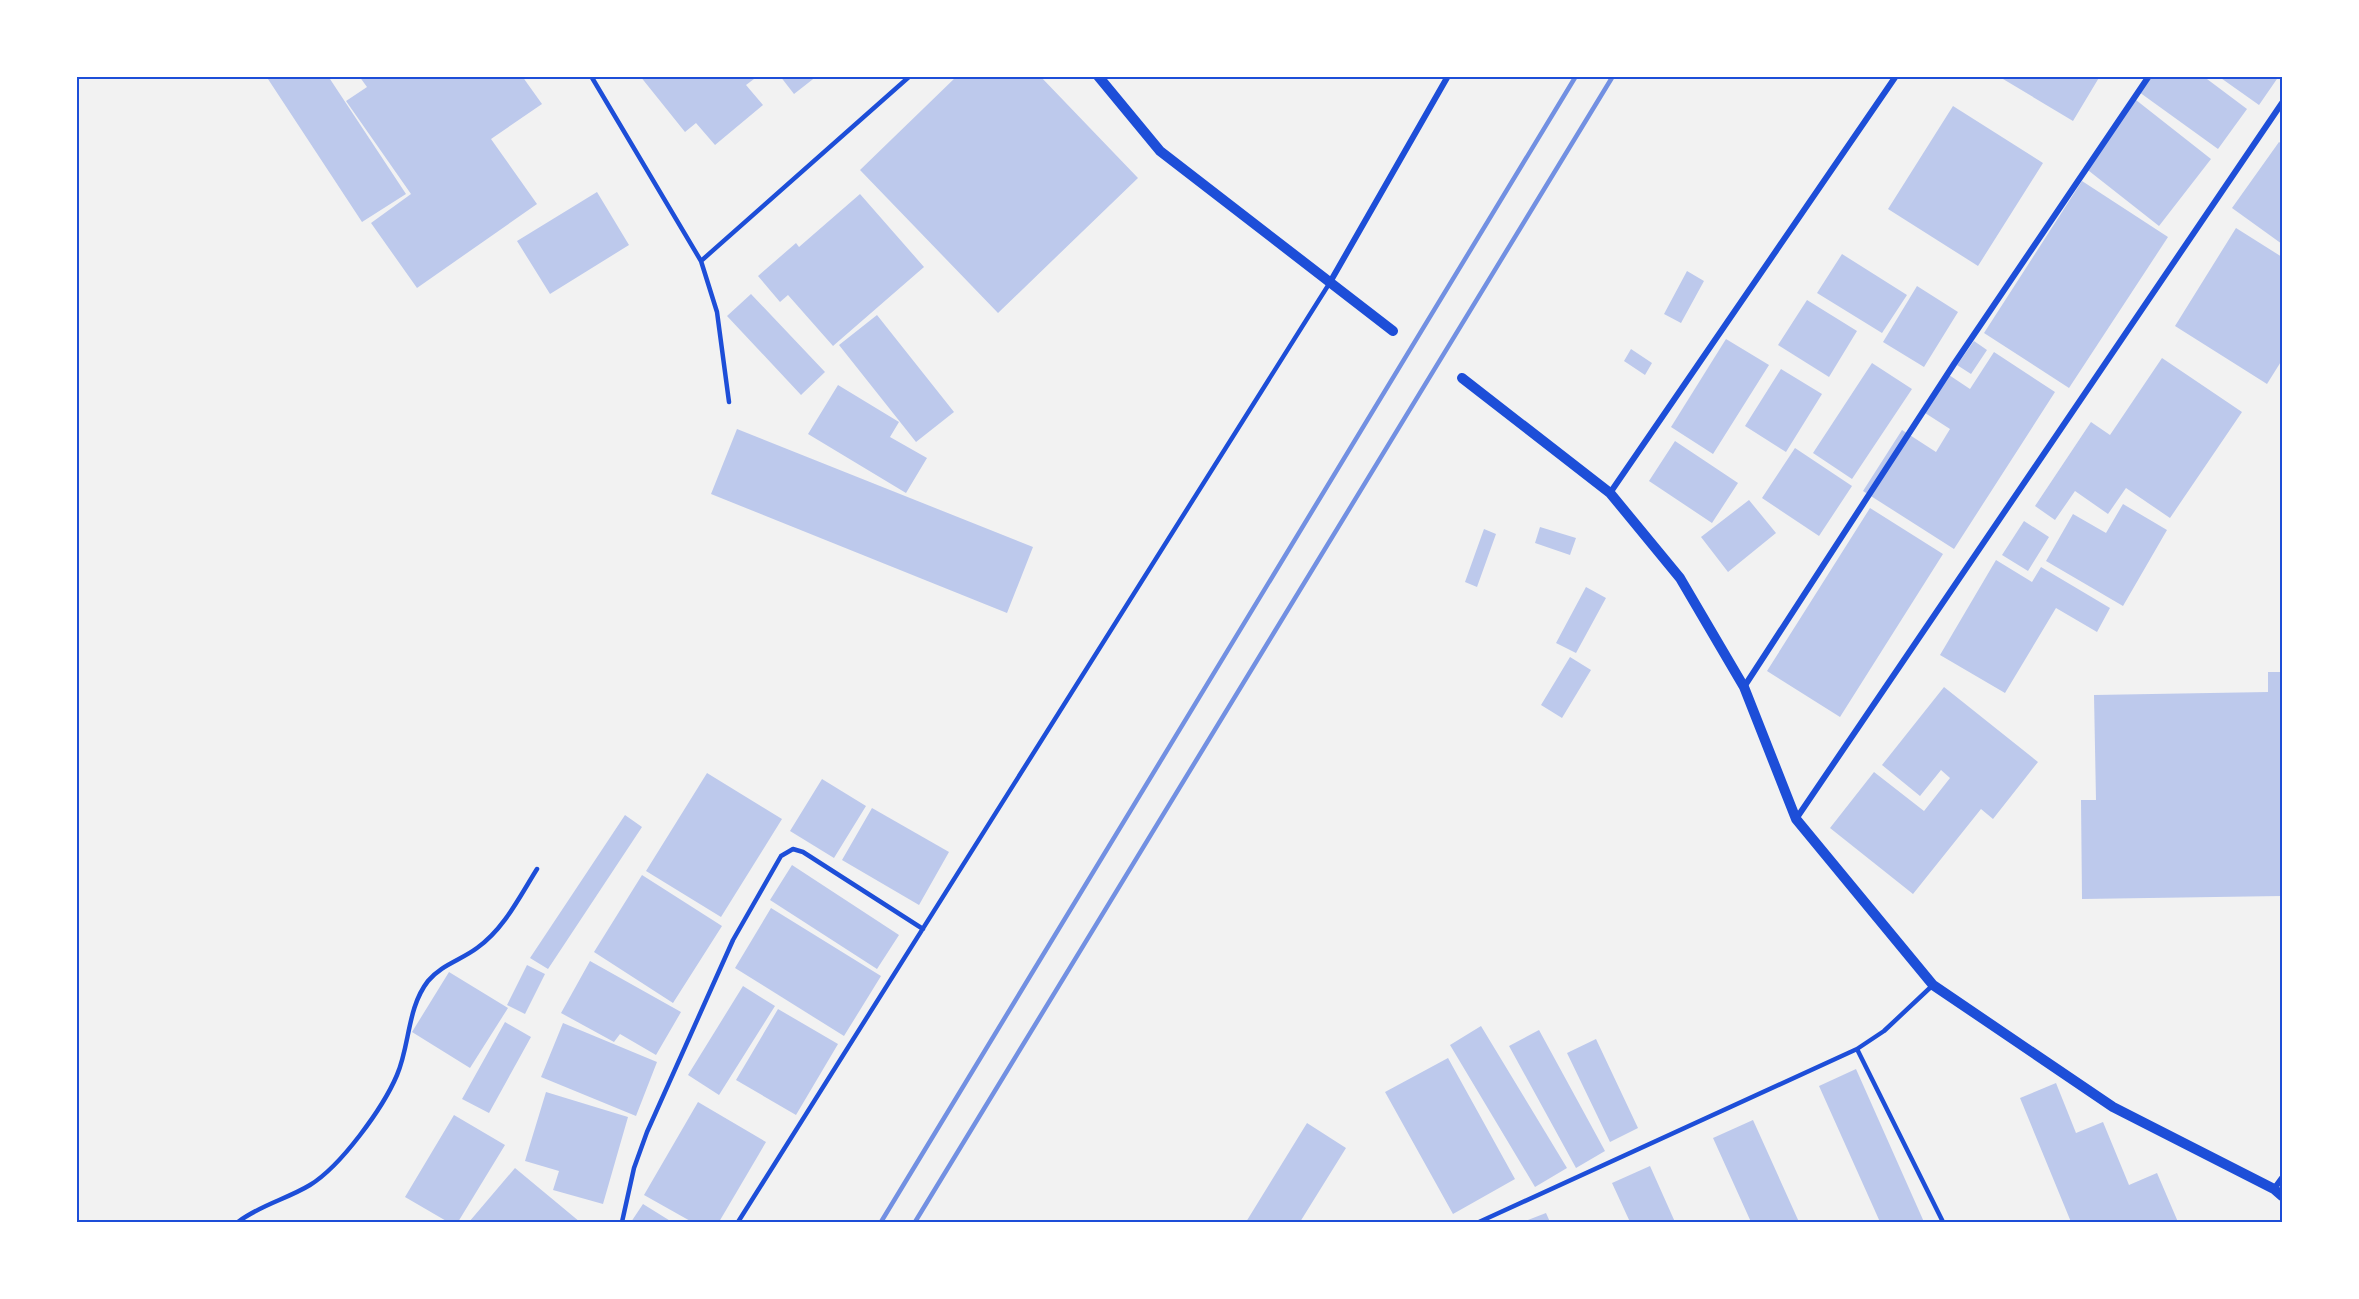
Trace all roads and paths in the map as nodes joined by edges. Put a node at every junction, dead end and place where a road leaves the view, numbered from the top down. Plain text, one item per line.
1 (591, 76) edge
2 (910, 76) edge
3 (1098, 76) edge
4 (1448, 76) edge
5 (1896, 76) edge
6 (2149, 76) edge
7 (2283, 103) edge
8 (701, 261) junction
9 (1329, 284) junction
10 (1393, 331) dead end
11 (1462, 378) dead end
12 (729, 402) dead end
13 (1610, 493) junction
14 (1744, 687) junction
15 (1796, 819) junction
16 (537, 869) dead end
17 (923, 929) junction
18 (1933, 985) junction
19 (1857, 1049) junction
20 (2283, 1178) edge
21 (2278, 1192) edge
22 (238, 1222) edge
23 (622, 1222) edge
24 (738, 1222) edge
25 (1479, 1222) edge
26 (1943, 1222) edge

1 - 8 lane
2 - 8 lane
3 - 9 street
4 - 9 street
5 - 13 street
6 - 14 street
7 - 15 street
8 - 12 lane
9 - 10 street
9 - 17 lane
11 - 13 street
13 - 14 street
14 - 15 street
15 - 18 street
16 - 22 lane
17 - 23 lane
17 - 24 lane
18 - 19 lane
18 - 21 street
19 - 25 lane
19 - 26 lane
20 - 21 street

